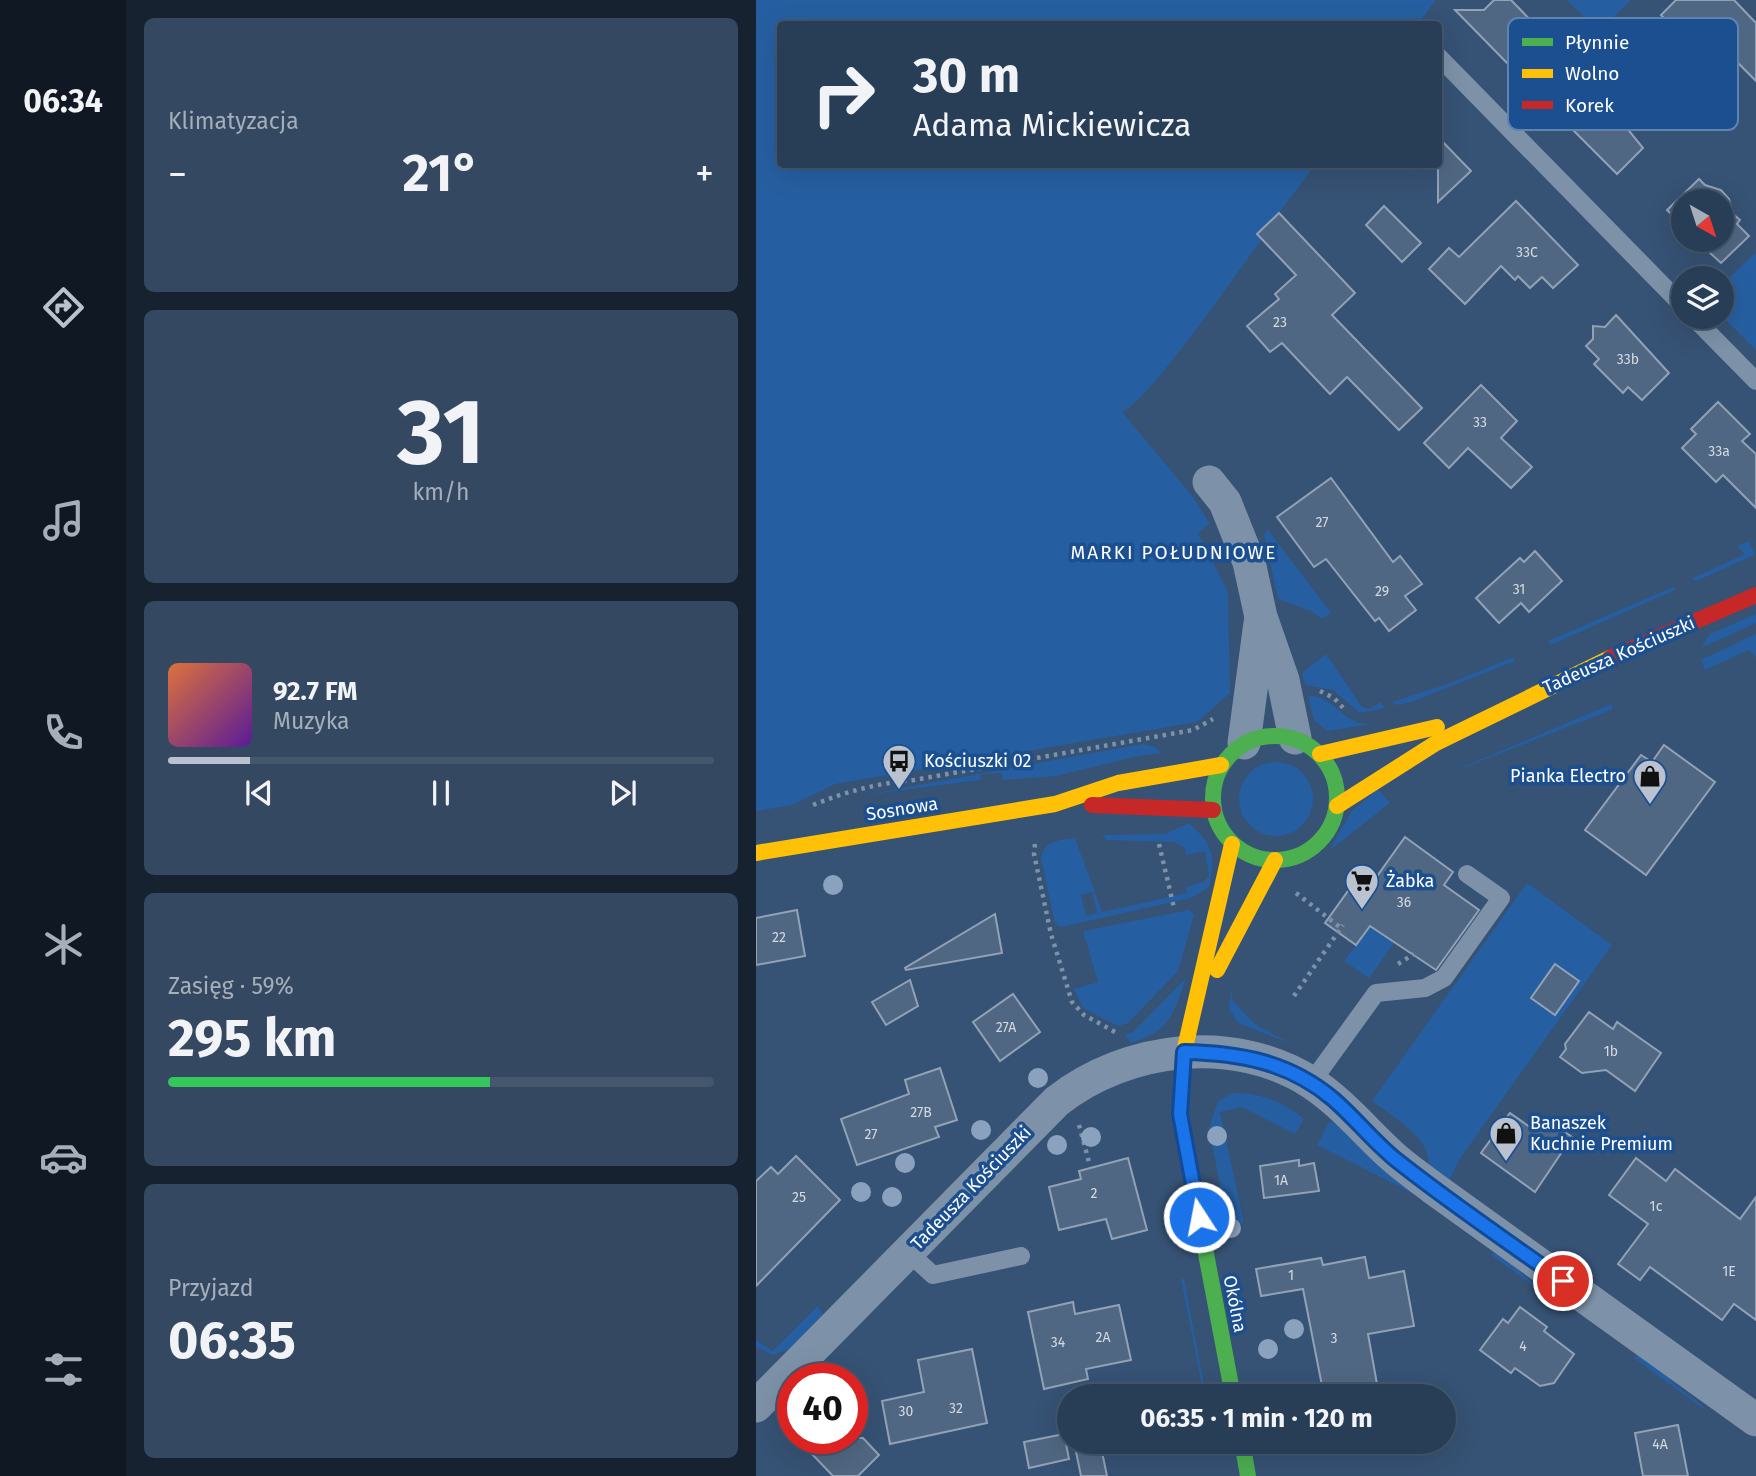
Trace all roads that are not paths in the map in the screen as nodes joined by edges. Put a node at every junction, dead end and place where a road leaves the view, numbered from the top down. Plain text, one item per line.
1 (1442, 60) edge
2 (1508, 127) edge
3 (1511, 130) edge
4 (1671, 294) edge
5 (1705, 329) edge
6 (1756, 382) edge
7 (1209, 482) dead end
8 (1756, 594) edge
9 (1261, 617) junction
10 (1482, 715) junction
11 (1307, 746) junction
12 (1233, 754) junction
13 (1055, 804) junction
14 (1337, 806) junction
15 (1213, 810) junction
16 (1232, 844) junction
17 (756, 853) edge
18 (1275, 860) junction
19 (1467, 874) dead end
20 (1195, 1008) junction
21 (1184, 1052) junction
22 (1311, 1083) junction
23 (909, 1252) junction
24 (1021, 1256) dead end
25 (1231, 1384) edge
26 (762, 1388) edge
27 (1756, 1420) edge
28 (1244, 1454) edge
29 (1248, 1476) edge

1 - 2 lane
3 - 4 lane
5 - 6 lane
7 - 9 street
8 - 10 street, Tadeusza Kościuszki
9 - 11 street
9 - 12 street
10 - 11 street, Tadeusza Kościuszki
10 - 14 street, Tadeusza Kościuszki
11 - 12 street
11 - 14 street
12 - 13 street, Sosnowa
12 - 15 street
13 - 15 street, Sosnowa
13 - 17 street, Sosnowa
14 - 18 street
15 - 16 street
16 - 18 street
16 - 20 street
18 - 20 street
19 - 22 lane
20 - 21 street
21 - 22 street, Tadeusza Kościuszki
21 - 23 street, Tadeusza Kościuszki
21 - 25 street, Okólna
22 - 27 street, Tadeusza Kościuszki
23 - 24 lane
23 - 26 street, Tadeusza Kościuszki
28 - 29 street

